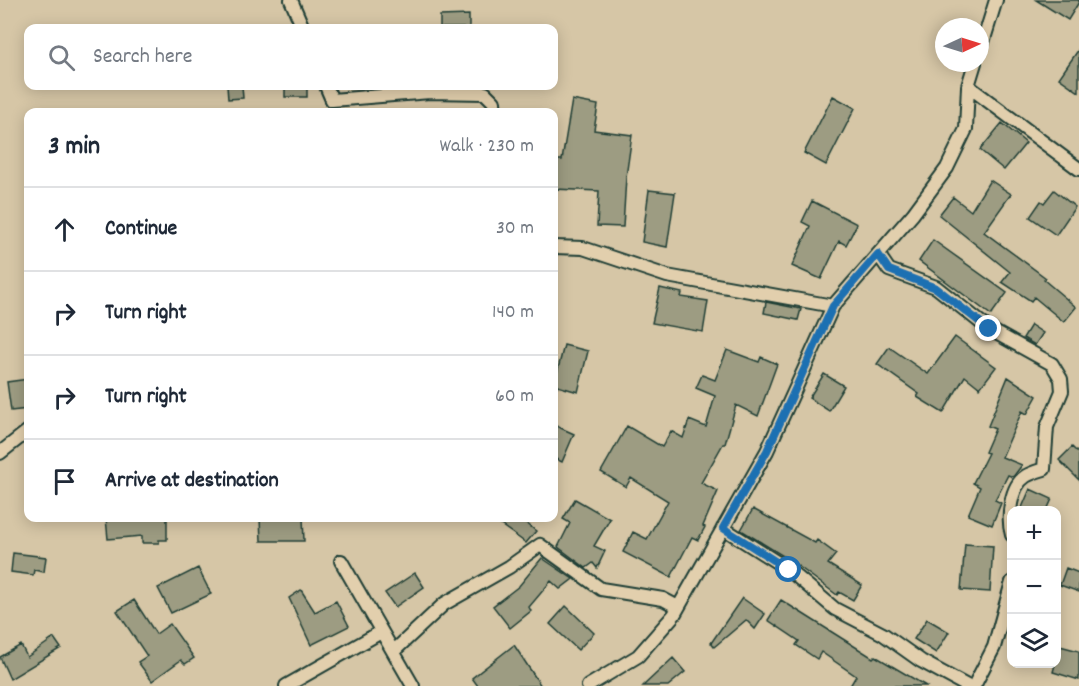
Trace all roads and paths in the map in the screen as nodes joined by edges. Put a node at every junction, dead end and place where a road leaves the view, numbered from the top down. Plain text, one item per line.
1 (291, 0) edge
2 (996, 0) edge
3 (989, 23) edge
4 (301, 24) edge
5 (972, 72) edge
6 (968, 86) junction
7 (328, 90) edge
8 (495, 108) edge
9 (1079, 169) edge
10 (558, 247) edge
11 (878, 254) junction
12 (833, 306) junction
13 (24, 434) edge
14 (0, 453) edge
15 (1010, 506) edge
16 (723, 528) junction
17 (341, 561) dead end
18 (1007, 597) edge
19 (678, 607) junction
20 (381, 632) junction
21 (394, 650) junction
22 (593, 684) edge
23 (285, 686) edge
24 (413, 686) edge
25 (967, 686) edge
26 (974, 686) edge

1 - 4 street
2 - 3 street
5 - 6 street
6 - 9 street
6 - 11 street
7 - 8 street
10 - 12 street
11 - 12 street
11 - 15 street
12 - 16 street
13 - 14 street
16 - 19 street
16 - 25 street
17 - 20 street
18 - 26 street
19 - 21 street
19 - 22 street
20 - 21 street
20 - 23 street
21 - 24 street

